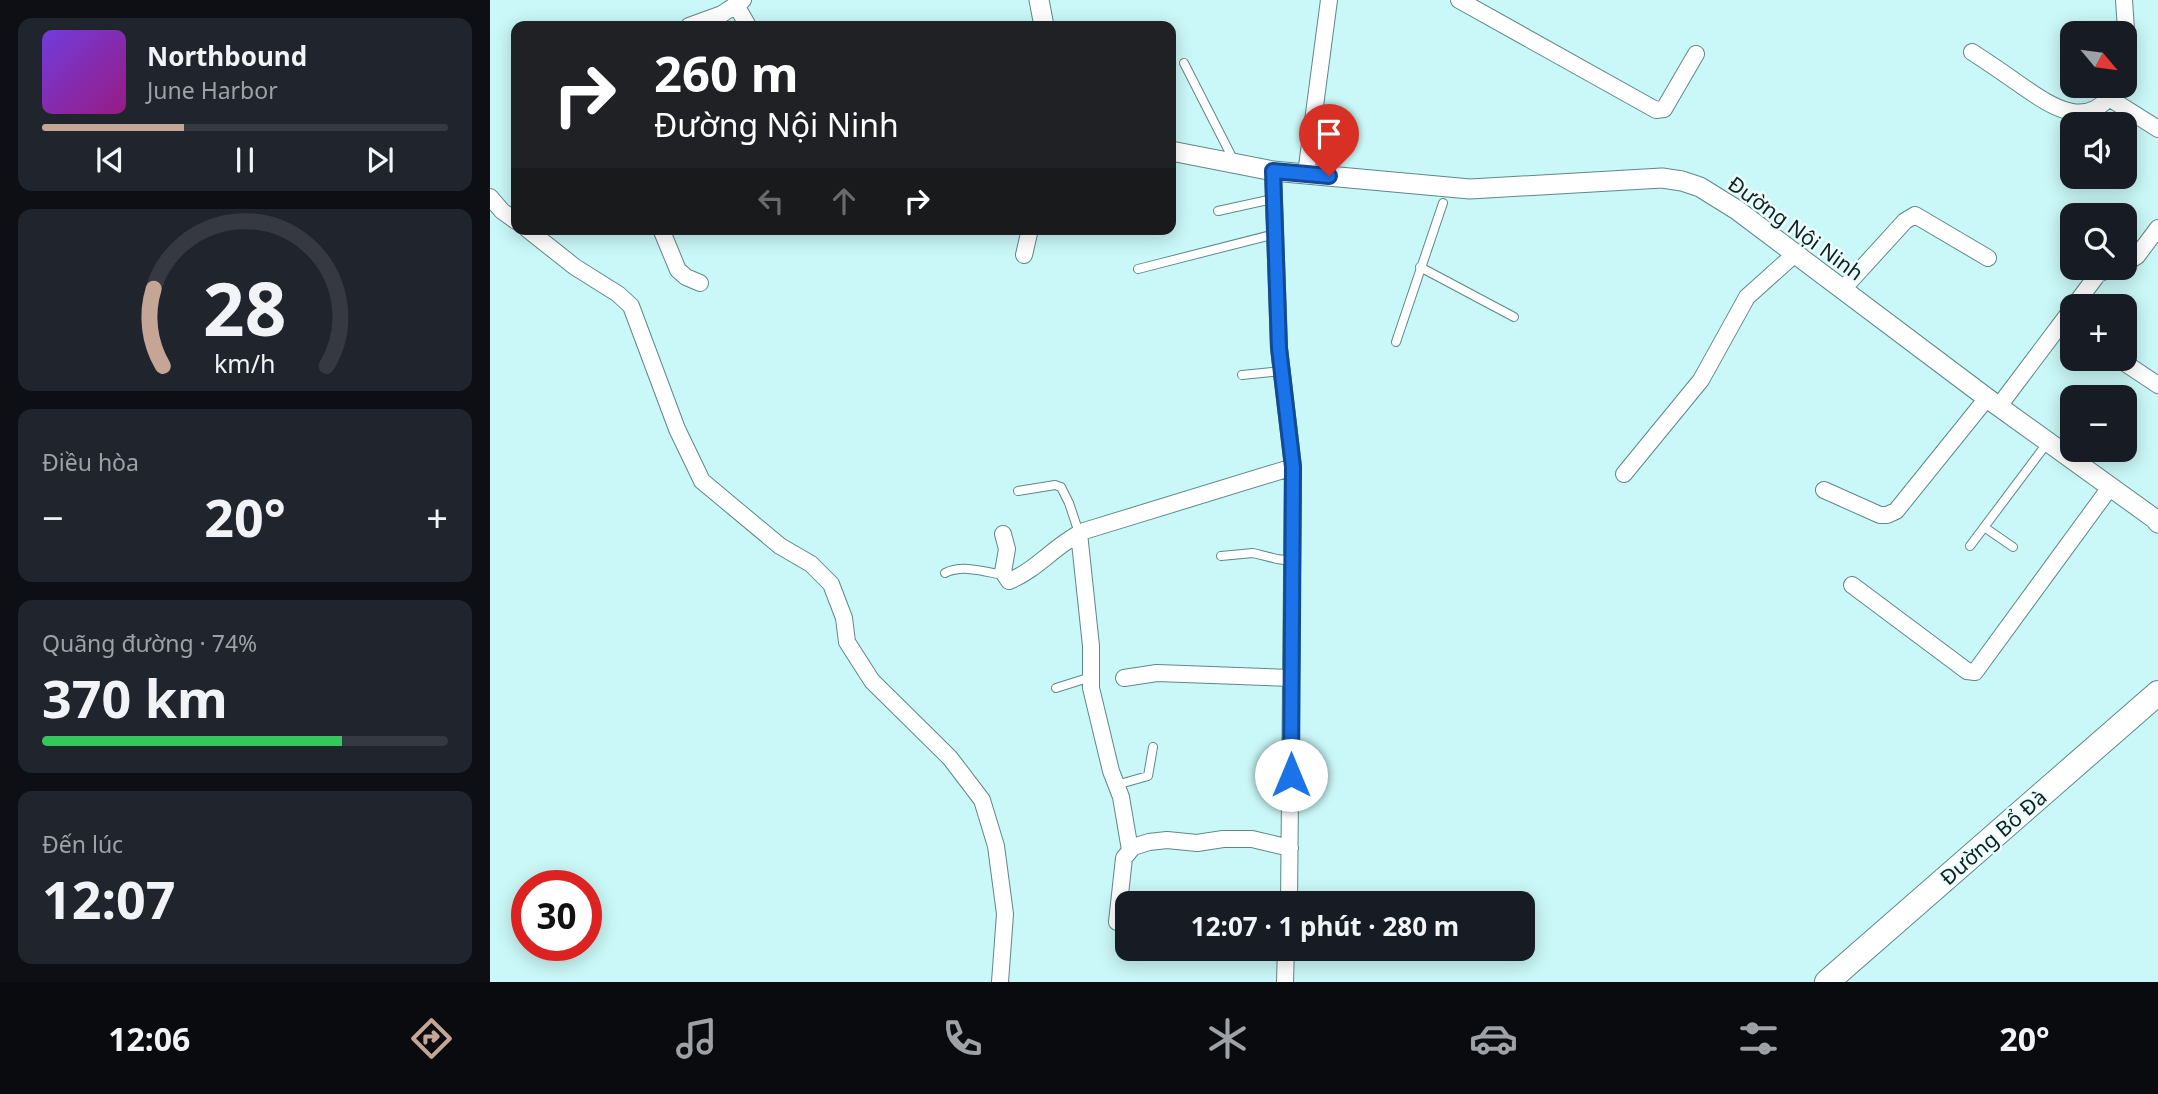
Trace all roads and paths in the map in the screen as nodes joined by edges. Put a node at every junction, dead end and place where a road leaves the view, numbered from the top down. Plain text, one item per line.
1 (1039, 0) edge
2 (1329, 0) edge
3 (1459, 0) edge
4 (2124, 0) edge
5 (739, 3) edge
6 (703, 21) edge
7 (746, 21) edge
8 (1043, 21) edge
9 (2125, 21) edge
10 (1972, 52) dead end
11 (1696, 54) dead end
12 (1184, 63) dead end
13 (2108, 98) edge
14 (2120, 98) edge
15 (2158, 129) edge
16 (1176, 152) edge
17 (1236, 164) junction
18 (1273, 171) junction
19 (1306, 174) junction
20 (1445, 196) junction
21 (490, 197) edge
22 (1273, 199) junction
23 (1218, 211) dead end
24 (511, 217) edge
25 (2158, 228) edge
26 (1275, 234) junction
27 (535, 235) edge
28 (663, 235) edge
29 (1029, 235) edge
30 (1796, 253) junction
31 (1024, 255) dead end
32 (2137, 256) edge
33 (1988, 258) dead end
34 (1420, 267) junction
35 (1138, 269) dead end
36 (700, 284) dead end
37 (1843, 289) junction
38 (1514, 317) dead end
39 (2060, 327) edge
40 (1396, 342) dead end
41 (1282, 371) junction
42 (2137, 371) edge
43 (1242, 375) dead end
44 (2158, 385) edge
45 (1993, 402) junction
46 (2048, 442) junction
47 (1293, 467) junction
48 (1624, 474) dead end
49 (2111, 486) junction
50 (1824, 490) dead end
51 (1018, 492) dead end
52 (2158, 523) edge
53 (1984, 527) junction
54 (1079, 533) junction
55 (1003, 534) dead end
56 (1970, 546) dead end
57 (2013, 547) dead end
58 (1221, 556) dead end
59 (1292, 561) junction
60 (945, 573) dead end
61 (1003, 575) junction
62 (1852, 585) dead end
63 (1091, 677) junction
64 (1124, 678) dead end
65 (1291, 678) junction
66 (1056, 688) dead end
67 (2158, 693) edge
68 (1153, 747) dead end
69 (1116, 785) junction
70 (1290, 848) junction
71 (1130, 850) junction
72 (1120, 891) edge
73 (1289, 891) edge
74 (1286, 961) edge
75 (1000, 982) edge
76 (1285, 982) edge
77 (1827, 982) edge

1 - 8 street
2 - 19 street
3 - 11 street
4 - 9 street
5 - 6 street
5 - 7 street
10 - 13 street
12 - 17 lane
14 - 15 street
16 - 17 street, Đường Nội Ninh
17 - 18 street, Đường Nội Ninh
18 - 19 street, Đường Nội Ninh
18 - 22 street
19 - 20 street, Đường Nội Ninh
20 - 30 street, Đường Nội Ninh
20 - 34 lane
21 - 24 street
22 - 23 lane
22 - 26 street
25 - 32 street
26 - 35 lane
26 - 41 street
27 - 75 street
28 - 36 street
29 - 31 street
30 - 37 street, Đường Nội Ninh
30 - 48 street
33 - 37 street
34 - 38 lane
34 - 40 lane
37 - 45 street, Đường Nội Ninh
39 - 45 street
41 - 43 lane
41 - 47 street
42 - 44 street
45 - 46 street, Đường Nội Ninh
45 - 50 street
46 - 49 street, Đường Nội Ninh
46 - 53 lane
47 - 54 street
47 - 59 street
49 - 52 street, Đường Nội Ninh
49 - 62 street
51 - 54 lane
53 - 56 lane
53 - 57 lane
54 - 61 street
54 - 63 street
55 - 61 street
58 - 59 lane
59 - 65 street
60 - 61 lane
63 - 66 lane
63 - 69 street
64 - 65 street
65 - 70 street
67 - 77 main road, Đường Bổ Đà
68 - 69 lane
69 - 71 street
70 - 71 street
70 - 73 street
71 - 72 street
74 - 76 street

